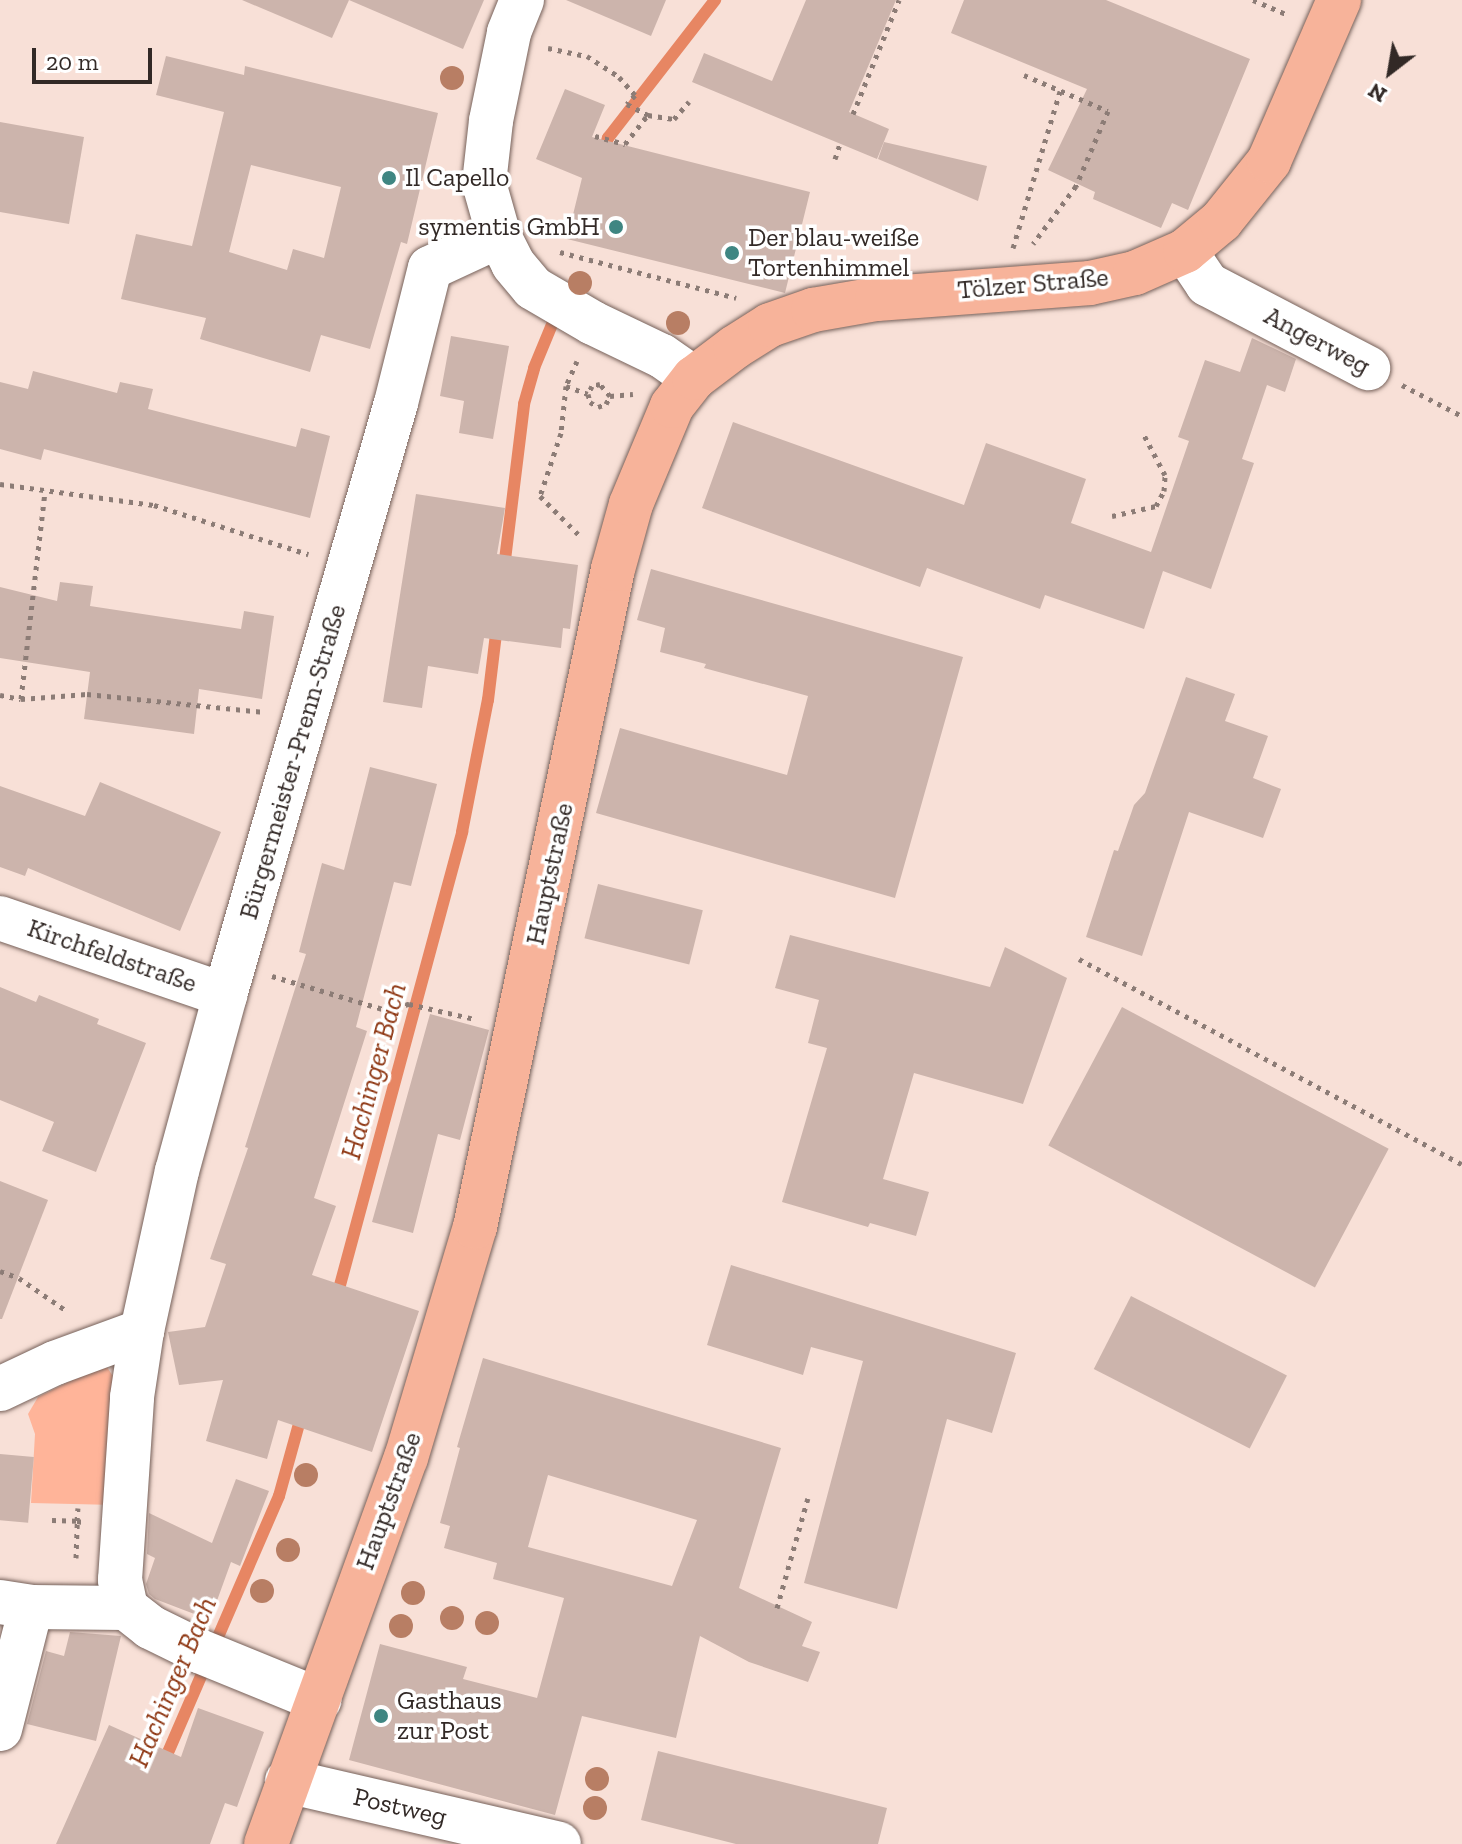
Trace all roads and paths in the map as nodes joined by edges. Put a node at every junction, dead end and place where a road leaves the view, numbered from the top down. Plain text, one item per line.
1 (899, 0) edge
2 (1339, 0) edge
3 (516, 16) edge
4 (1024, 75) dead end
5 (1060, 91) junction
6 (689, 102) dead end
7 (853, 114) dead end
8 (648, 115) junction
9 (595, 136) dead end
10 (840, 144) dead end
11 (835, 159) dead end
12 (499, 236) junction
13 (1185, 251) junction
14 (1002, 287) junction
15 (564, 307) junction
16 (770, 325) junction
17 (1368, 368) joint
18 (694, 378) junction
19 (566, 386) junction
20 (588, 394) junction
21 (1462, 416) edge
22 (1144, 435) dead end
23 (0, 484) edge
24 (45, 490) junction
25 (1112, 516) dead end
26 (321, 558) dead end
27 (613, 569) junction
28 (0, 695) edge
29 (21, 699) junction
30 (270, 712) dead end
31 (0, 918) edge
32 (1079, 959) dead end
33 (270, 976) dead end
34 (225, 995) junction
35 (485, 1022) dead end
36 (1462, 1164) edge
37 (0, 1271) edge
38 (64, 1309) dead end
39 (142, 1331) junction
40 (0, 1389) edge
41 (808, 1498) dead end
42 (78, 1508) dead end
43 (52, 1520) dead end
44 (15, 1604) edge
45 (126, 1608) junction
46 (777, 1608) dead end
47 (319, 1700) junction
48 (0, 1729) edge
49 (287, 1781) junction
50 (266, 1844) edge
51 (559, 1844) edge

1 - 7 path
2 - 13 main road, Tölzer Straße
3 - 8 path
3 - 12 street
4 - 5 path
5 - 14 path
5 - 14 path
6 - 8 path
8 - 9 path
10 - 11 path
12 - 15 street
12 - 16 path
12 - 34 street, Bürgermeister-Prenn-Straße
13 - 14 main road, Tölzer Straße
13 - 17 street, Angerweg
14 - 16 main road, Tölzer Straße
15 - 18 street
15 - 19 path
16 - 18 main road, Tölzer Straße
17 - 21 path, Angerweg
18 - 27 main road, Hauptstraße
19 - 20 path
19 - 27 path
20 - 20 path
22 - 25 path
23 - 24 path
24 - 26 path
24 - 29 path
27 - 47 main road, Hauptstraße
28 - 29 path
29 - 30 path
31 - 34 street, Kirchfeldstraße
32 - 36 path
33 - 35 path
34 - 39 street, Bürgermeister-Prenn-Straße
37 - 38 path
39 - 40 street
39 - 45 street, Bürgermeister-Prenn-Straße
41 - 46 path
42 - 43 path
44 - 45 street
44 - 48 street
45 - 47 street
47 - 49 main road, Hauptstraße
49 - 50 main road, Hauptstraße
49 - 51 street, Postweg

